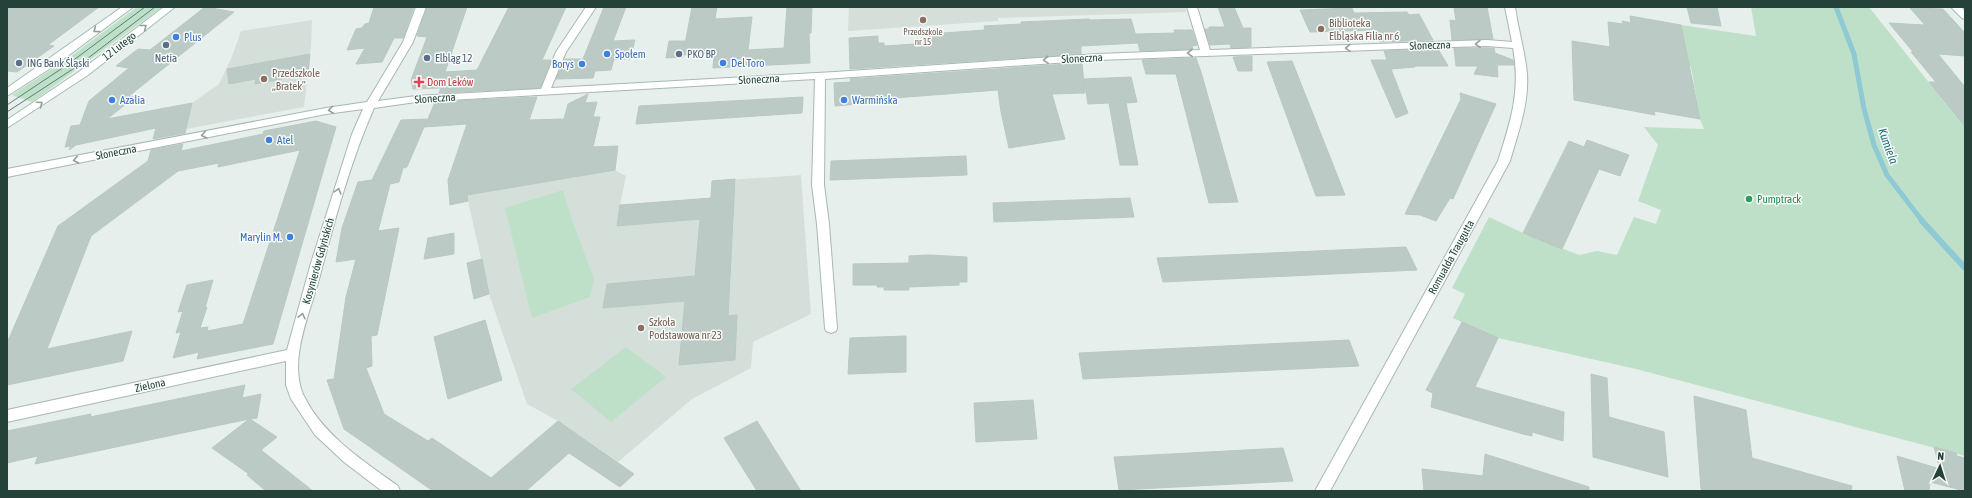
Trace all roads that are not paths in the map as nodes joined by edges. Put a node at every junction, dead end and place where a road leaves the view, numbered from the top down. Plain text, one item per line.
1 (128, 7) edge
2 (170, 7) edge
3 (420, 7) edge
4 (591, 7) edge
5 (1192, 7) edge
6 (1510, 7) edge
7 (1956, 7) edge
8 (1965, 16) edge
9 (1517, 45) junction
10 (1206, 53) junction
11 (820, 76) junction
12 (545, 91) junction
13 (7, 93) edge
14 (370, 105) junction
15 (7, 125) edge
16 (42, 167) junction
17 (7, 173) edge
18 (7, 182) edge
19 (831, 328) dead end
20 (292, 354) junction
21 (7, 416) edge
22 (394, 491) edge
23 (1322, 491) edge

1 -> 13 street
15 -> 2 street, 12 Lutego
3 - 14 street, Kosynierów Gdyńskich
4 - 12 street
5 - 10 street
6 - 9 street, Romualda Traugutta
7 - 8 street
9 -> 10 street, Słoneczna
9 - 23 street, Romualda Traugutta
10 -> 11 street, Słoneczna
11 - 12 street, Słoneczna
11 - 19 street
12 - 14 street, Słoneczna
14 -> 16 street, Słoneczna
20 -> 14 street, Kosynierów Gdyńskich
16 - 17 street, Słoneczna
16 - 18 street
20 - 21 street, Zielona
20 - 22 street, Kosynierów Gdyńskich

